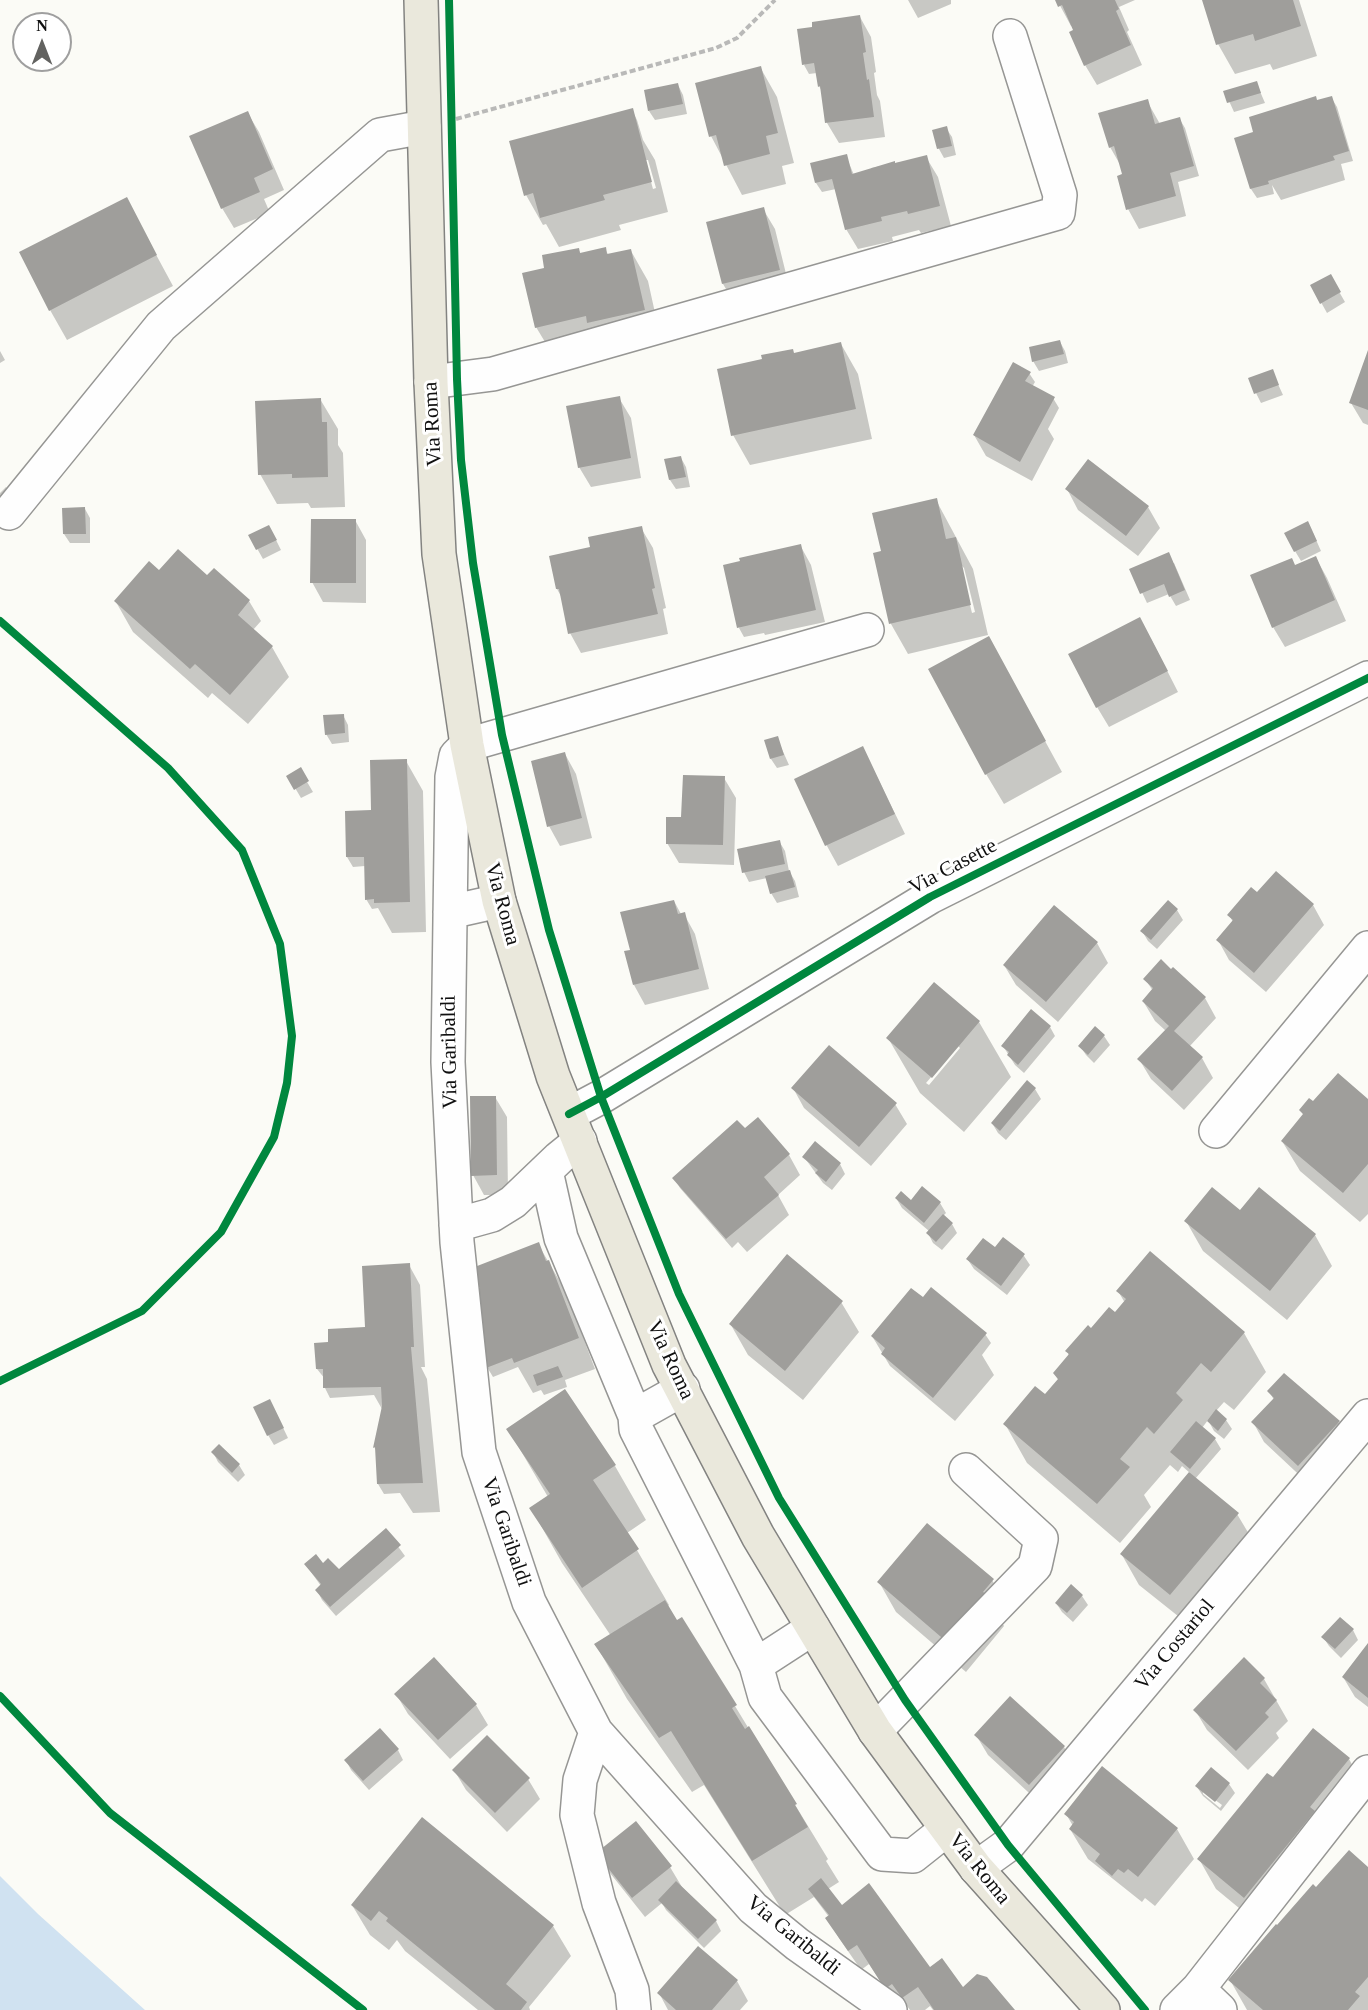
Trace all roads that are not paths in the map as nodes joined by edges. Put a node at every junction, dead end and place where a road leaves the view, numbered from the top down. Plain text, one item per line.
1 (421, 0) edge
2 (1010, 36) dead end
3 (438, 124) junction
4 (431, 382) junction
5 (9, 513) dead end
6 (867, 630) dead end
7 (1368, 678) edge
8 (467, 745) junction
9 (499, 901) junction
10 (450, 912) junction
11 (1368, 948) edge
12 (574, 1128) junction
13 (1216, 1131) dead end
14 (546, 1171) junction
15 (456, 1225) junction
16 (683, 1389) junction
17 (635, 1416) junction
18 (1368, 1416) edge
19 (966, 1470) dead end
20 (813, 1628) junction
21 (756, 1665) junction
22 (875, 1731) junction
23 (596, 1732) junction
24 (1368, 1772) edge
25 (947, 1829) junction
26 (976, 1868) junction
27 (1199, 2003) edge
28 (1098, 2007) edge
29 (634, 2010) edge
30 (890, 2010) edge

1 - 3 main road, Via Roma
2 - 4 street
3 - 4 main road, Via Roma
3 - 5 street
4 - 8 main road, Via Roma
6 - 8 street
7 - 12 street, Via Casette
8 - 9 main road, Via Roma
8 - 10 street, Via Garibaldi
9 - 10 street
9 - 12 main road, Via Roma
10 - 15 street, Via Garibaldi
11 - 13 street
12 - 14 street, Via Casette
12 - 16 main road, Via Roma
14 - 15 street, Via Casette
14 - 17 street
15 - 23 street, Via Garibaldi
16 - 17 street
16 - 20 main road, Via Roma
17 - 21 street
18 - 26 street, Via Costariol
19 - 22 street
20 - 21 street
20 - 22 main road, Via Roma
21 - 25 street
22 - 25 main road, Via Roma
23 - 29 street
23 - 30 street, Via Garibaldi
24 - 27 street
25 - 26 main road, Via Roma
26 - 28 main road, Via Roma

